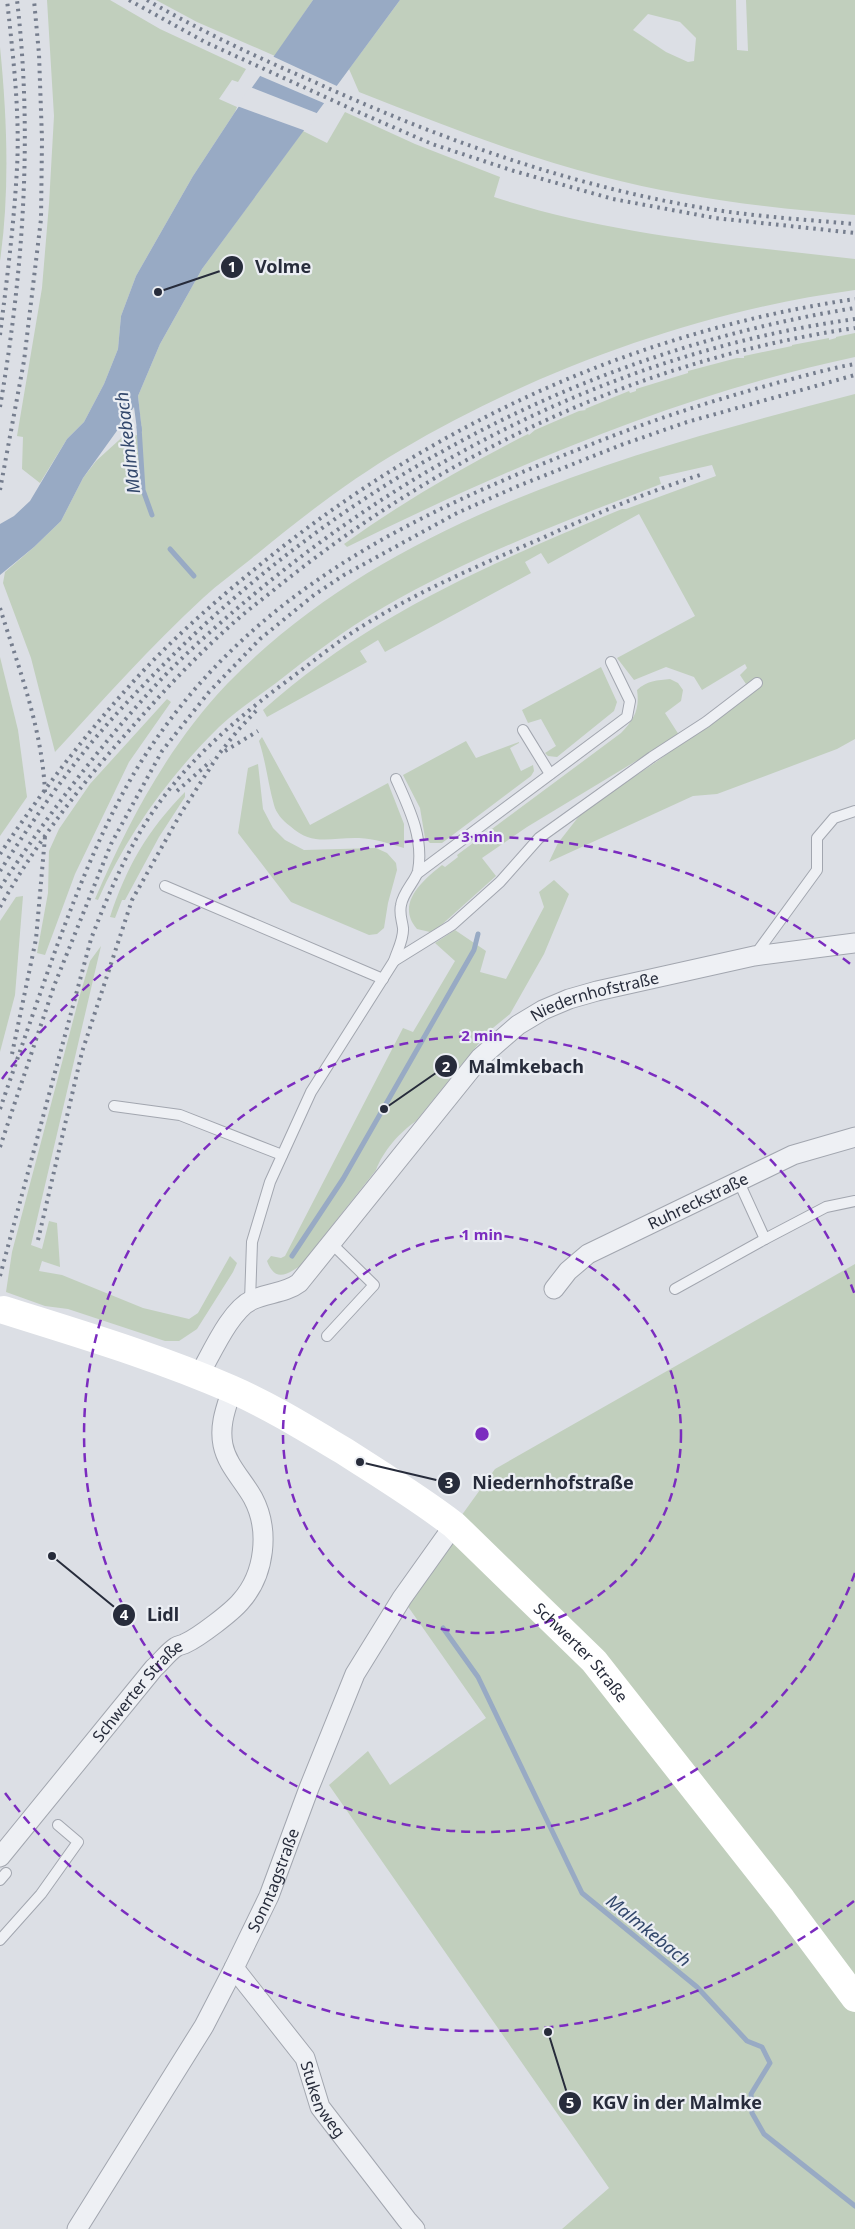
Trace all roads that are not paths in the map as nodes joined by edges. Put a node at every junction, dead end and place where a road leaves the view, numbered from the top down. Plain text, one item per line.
1 (611, 662) dead end
2 (756, 683) dead end
3 (523, 730) dead end
4 (550, 774) junction
5 (396, 779) dead end
6 (855, 810) edge
7 (418, 873) junction
8 (165, 886) dead end
9 (855, 943) edge
10 (754, 956) junction
11 (394, 962) junction
12 (384, 979) junction
13 (114, 1106) dead end
14 (855, 1137) edge
15 (282, 1155) junction
16 (738, 1180) junction
17 (855, 1201) edge
18 (765, 1239) junction
19 (331, 1243) junction
20 (554, 1289) dead end
21 (675, 1289) dead end
22 (250, 1300) junction
23 (4, 1310) dead end
24 (327, 1336) dead end
25 (199, 1376) junction
26 (232, 1389) junction
27 (454, 1525) junction
28 (58, 1825) dead end
29 (2, 1870) edge
30 (0, 1940) edge
31 (234, 1968) junction
32 (855, 1998) edge
33 (84, 2227) edge
34 (415, 2229) edge

1 - 4 lane
2 - 11 lane
3 - 4 lane
4 - 7 lane
5 - 7 lane
6 - 10 lane
7 - 11 lane
8 - 12 lane
9 - 10 street, Niedernhofstraße
10 - 19 street, Niedernhofstraße
11 - 12 lane
12 - 15 lane
13 - 15 lane
14 - 16 street, Ruhreckstraße
15 - 22 lane
16 - 18 lane
16 - 20 street, Ruhreckstraße
17 - 18 lane
18 - 21 lane
19 - 22 street, Niedernhofstraße
19 - 24 lane
22 - 25 street
23 - 25 main road, Schwerter Straße
25 - 26 main road, Schwerter Straße
26 - 27 main road, Schwerter Straße
26 - 29 street, Schwerter Straße
27 - 31 street, Sonntagstraße
27 - 32 main road, Schwerter Straße
28 - 30 lane
31 - 33 street, Sonntagstraße
31 - 34 street, Stukenweg

